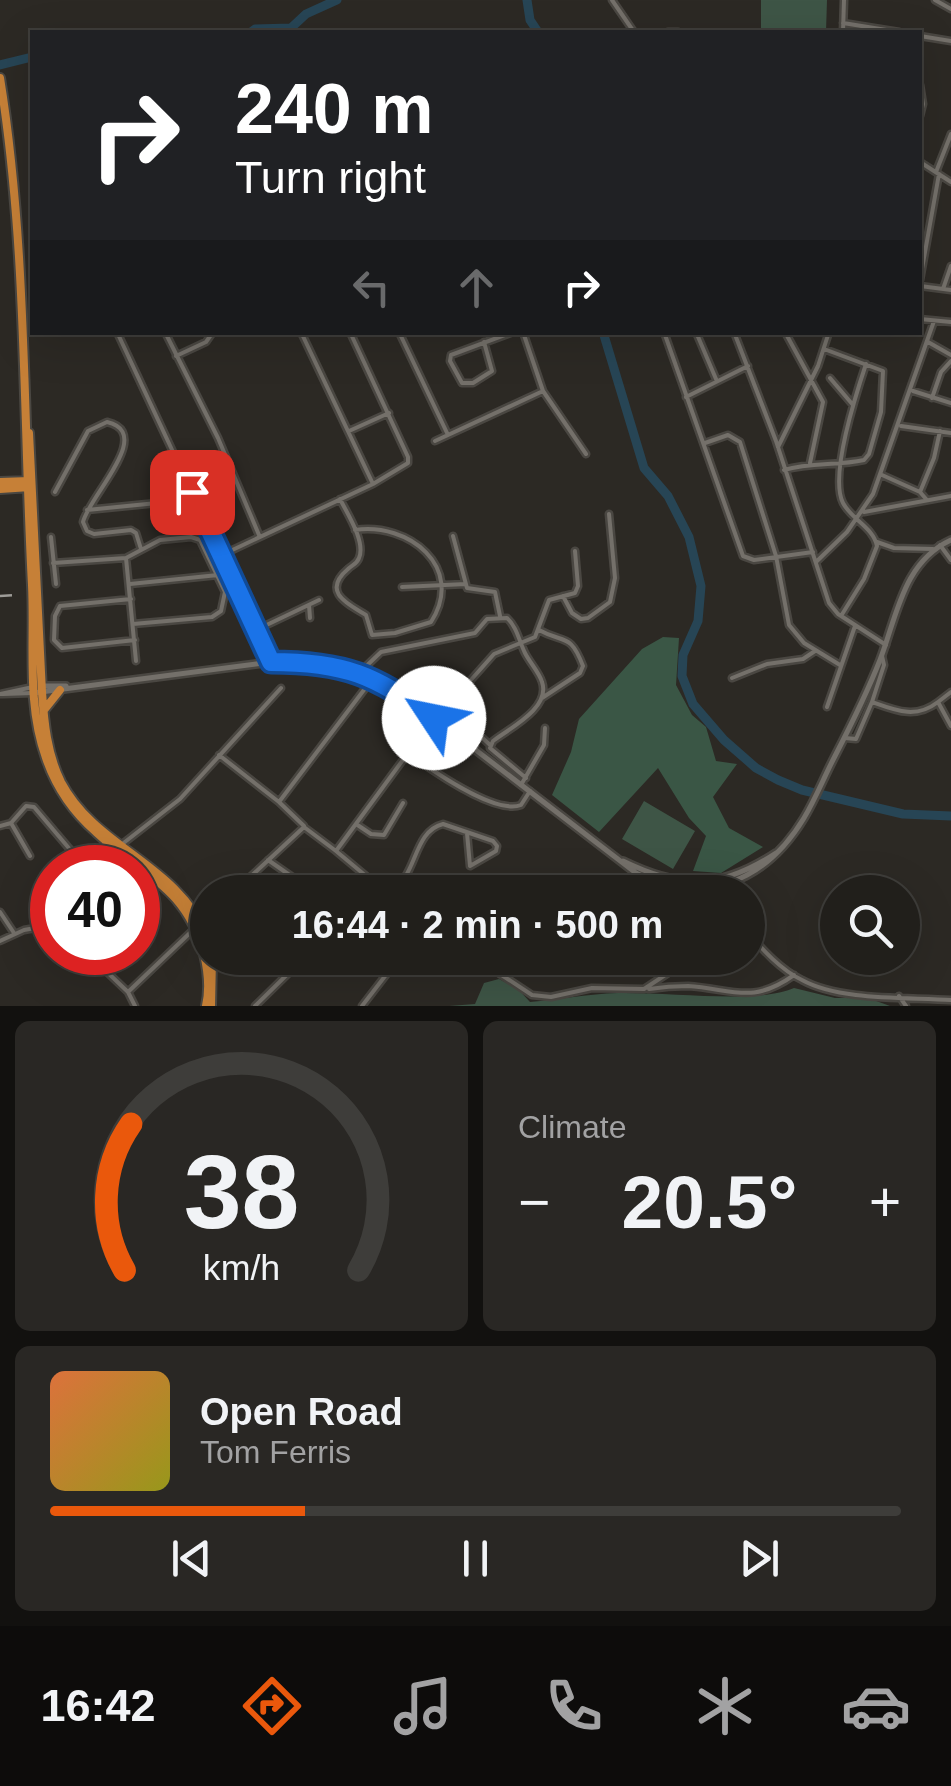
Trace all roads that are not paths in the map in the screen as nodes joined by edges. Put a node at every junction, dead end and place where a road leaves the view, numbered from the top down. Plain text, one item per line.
1 (612, 0) edge
2 (844, 0) edge
3 (935, 0) edge
4 (951, 9) edge
5 (843, 23) junction
6 (633, 30) edge
7 (843, 30) edge
8 (886, 30) edge
9 (922, 36) edge
10 (951, 40) edge
11 (0, 78) edge
12 (951, 134) edge
13 (944, 155) junction
14 (951, 158) edge
15 (922, 163) edge
16 (937, 173) junction
17 (951, 182) edge
18 (30, 260) edge
19 (18, 262) junction
20 (951, 266) edge
21 (922, 270) edge
22 (922, 284) edge
23 (943, 289) junction
24 (951, 290) edge
25 (922, 319) edge
26 (934, 321) junction
27 (951, 322) edge
28 (119, 335) edge
29 (166, 335) edge
30 (210, 335) edge
31 (302, 335) edge
32 (351, 335) edge
33 (401, 335) edge
34 (504, 335) edge
35 (524, 335) edge
36 (665, 335) edge
37 (697, 335) edge
38 (735, 335) edge
39 (787, 335) edge
40 (828, 335) edge
41 (484, 342) junction
42 (928, 342) junction
43 (824, 349) junction
44 (176, 356) junction
45 (951, 358) edge
46 (866, 364) junction
47 (748, 366) junction
48 (830, 378) dead end
49 (716, 379) junction
50 (811, 382) junction
51 (911, 390) junction
52 (543, 391) junction
53 (686, 396) junction
54 (932, 398) junction
55 (951, 403) edge
56 (854, 405) junction
57 (389, 413) junction
58 (26, 424) junction
59 (899, 426) junction
60 (348, 431) junction
61 (940, 432) junction
62 (951, 433) edge
63 (448, 435) junction
64 (435, 441) dead end
65 (703, 444) junction
66 (778, 447) junction
67 (586, 454) dead end
68 (26, 463) junction
69 (810, 463) junction
70 (842, 464) junction
71 (784, 470) junction
72 (882, 475) junction
73 (30, 484) junction
74 (372, 484) junction
75 (5, 485) edge
76 (55, 492) dead end
77 (920, 492) junction
78 (951, 496) edge
79 (926, 498) junction
80 (340, 499) junction
81 (177, 502) dead end
82 (27, 504) junction
83 (86, 510) junction
84 (864, 512) junction
85 (609, 514) dead end
86 (857, 520) junction
87 (355, 530) junction
88 (258, 536) junction
89 (453, 536) dead end
90 (51, 537) dead end
91 (951, 540) edge
92 (877, 542) junction
93 (937, 547) junction
94 (141, 549) junction
95 (575, 551) dead end
96 (813, 552) junction
97 (222, 555) junction
98 (776, 556) junction
99 (126, 558) junction
100 (212, 560) junction
101 (951, 560) edge
102 (816, 562) junction
103 (54, 563) junction
104 (218, 575) junction
105 (56, 584) dead end
106 (130, 584) junction
107 (466, 584) junction
108 (441, 586) junction
109 (402, 588) dead end
110 (563, 596) junction
111 (131, 599) junction
112 (319, 600) dead end
113 (309, 605) junction
114 (500, 616) junction
115 (841, 616) junction
116 (310, 618) dead end
117 (133, 624) junction
118 (856, 625) junction
119 (256, 630) junction
120 (539, 630) junction
121 (135, 640) junction
122 (520, 643) junction
123 (886, 645) junction
124 (815, 650) junction
125 (882, 656) junction
126 (136, 661) dead end
127 (271, 662) junction
128 (840, 665) junction
129 (360, 672) junction
130 (373, 678) junction
131 (732, 678) dead end
132 (281, 688) dead end
133 (37, 689) junction
134 (64, 689) junction
135 (951, 692) edge
136 (540, 700) junction
137 (872, 702) junction
138 (938, 702) junction
139 (827, 706) dead end
140 (44, 711) junction
141 (434, 718) junction
142 (951, 726) edge
143 (545, 728) dead end
144 (845, 738) junction
145 (490, 745) junction
146 (408, 753) junction
147 (219, 755) junction
148 (526, 778) junction
149 (521, 785) junction
150 (530, 791) junction
151 (279, 802) junction
152 (403, 803) dead end
153 (11, 823) junction
154 (356, 824) junction
155 (0, 826) edge
156 (304, 826) junction
157 (467, 833) junction
158 (107, 838) junction
159 (66, 845) edge
160 (103, 845) edge
161 (121, 845) joint
162 (336, 851) junction
163 (779, 851) junction
164 (611, 855) junction
165 (30, 856) dead end
166 (268, 860) junction
167 (160, 874) edge
168 (252, 875) edge
169 (290, 875) edge
170 (365, 875) edge
171 (406, 875) edge
172 (640, 875) edge
173 (655, 875) edge
174 (740, 875) edge
175 (748, 875) edge
176 (190, 908) edge
177 (0, 912) edge
178 (190, 912) edge
179 (30, 930) edge
180 (190, 933) edge
181 (15, 934) junction
182 (0, 941) edge
183 (765, 949) edge
184 (110, 975) edge
185 (208, 975) edge
186 (211, 975) edge
187 (287, 975) edge
188 (386, 975) edge
189 (502, 975) edge
190 (668, 975) edge
191 (794, 976) junction
192 (644, 989) junction
193 (128, 992) junction
194 (899, 996) junction
195 (933, 999) junction
196 (951, 1000) edge
197 (135, 1006) edge
198 (208, 1006) edge
199 (255, 1006) edge
200 (362, 1006) edge
201 (906, 1006) edge
202 (933, 1006) edge

1 - 6 street
2 - 5 street
3 - 4 street
5 - 7 street
5 - 8 street
9 - 10 street
11 - 19 main road
12 - 13 street
13 - 14 street
13 - 16 street
15 - 16 street
16 - 17 street
16 - 21 street
18 - 19 street
19 - 58 main road
20 - 23 street
22 - 23 street
23 - 24 street
25 - 26 street
26 - 27 street
26 - 42 street
28 - 97 street
29 - 44 street
30 - 44 street
31 - 60 street
32 - 57 street
33 - 63 street
34 - 41 street
35 - 52 street
36 - 53 street
37 - 49 street
38 - 47 street
39 - 50 street
40 - 43 street
41 - 41 street
42 - 45 street
42 - 51 street
43 - 46 street
43 - 50 street
44 - 88 street
45 - 54 street
46 - 56 street
46 - 70 street
47 - 49 street
47 - 66 street
48 - 56 street
49 - 53 street
50 - 66 street
50 - 69 street
51 - 54 street
51 - 59 street
52 - 63 street
52 - 67 street
53 - 65 street
54 - 55 street
56 - 70 street
57 - 60 street
57 - 74 street
58 - 68 main road
58 - 73 main road
59 - 61 street
59 - 72 street
60 - 74 street
61 - 62 street
61 - 77 street
63 - 64 street
65 - 98 street
65 - 98 street
66 - 71 street
68 - 73 main road
68 - 75 main road
69 - 70 street
69 - 71 street
70 - 86 street
71 - 96 street
72 - 77 street
72 - 84 street
73 - 75 main road
73 - 82 main road
73 - 133 main road
74 - 80 street
75 - 82 main road
76 - 83 street
77 - 79 street
78 - 79 street
79 - 84 street
80 - 87 street
80 - 88 street
81 - 83 street
82 - 133 main road
83 - 94 street
84 - 86 street
85 - 110 street
86 - 92 street
86 - 102 street
87 - 108 street
87 - 108 street
88 - 97 street
89 - 107 street
90 - 103 street
91 - 93 street
92 - 93 street
92 - 115 street
93 - 101 street
93 - 123 street
94 - 99 street
94 - 100 street
95 - 110 street
96 - 98 street
96 - 102 street
97 - 100 street
97 - 119 street
98 - 124 street
99 - 103 street
99 - 106 street
100 - 104 street
102 - 115 street
103 - 105 street
104 - 106 street
104 - 117 street
106 - 111 street
107 - 108 street
107 - 114 street
108 - 109 street
110 - 120 street
111 - 117 street
111 - 121 street
112 - 113 street
113 - 116 street
113 - 119 street
114 - 122 street
114 - 129 street
115 - 118 street
117 - 121 street
118 - 123 street
118 - 128 street
119 - 127 street
120 - 122 street
120 - 136 street
121 - 126 street
122 - 136 street
122 - 145 street
123 - 125 street
124 - 128 street
124 - 131 street
125 - 137 street
125 - 144 street
127 - 129 street
127 - 134 street
128 - 139 street
129 - 130 street
130 - 141 street
130 - 151 street
132 - 147 street
133 - 133 street
133 - 134 street
133 - 140 main road
133 - 158 main road
134 - 140 main road
135 - 138 street
136 - 145 street
137 - 138 street
137 - 144 street
138 - 142 street
140 - 158 main road
141 - 146 street
141 - 149 street
143 - 148 street
144 - 163 street
145 - 148 street
146 - 150 street
146 - 154 street
147 - 151 street
147 - 161 street
148 - 149 street
149 - 150 street
150 - 164 street
151 - 156 street
152 - 154 street
153 - 155 street
153 - 159 street
153 - 165 street
154 - 162 street
156 - 162 street
156 - 166 street
157 - 157 street
157 - 171 street
158 - 160 street
158 - 161 main road
158 - 178 main road
162 - 170 street
163 - 174 street
163 - 175 street
164 - 172 street
164 - 173 street
166 - 168 street
166 - 169 street
167 - 176 main road
177 - 181 street
179 - 181 street
180 - 193 street
181 - 182 street
183 - 191 street
184 - 193 street
185 - 198 main road
186 - 198 main road
187 - 199 street
188 - 200 street
189 - 192 street
190 - 192 street
191 - 192 street
191 - 194 street
193 - 197 street
194 - 195 street
194 - 201 street
195 - 196 street
195 - 202 street

